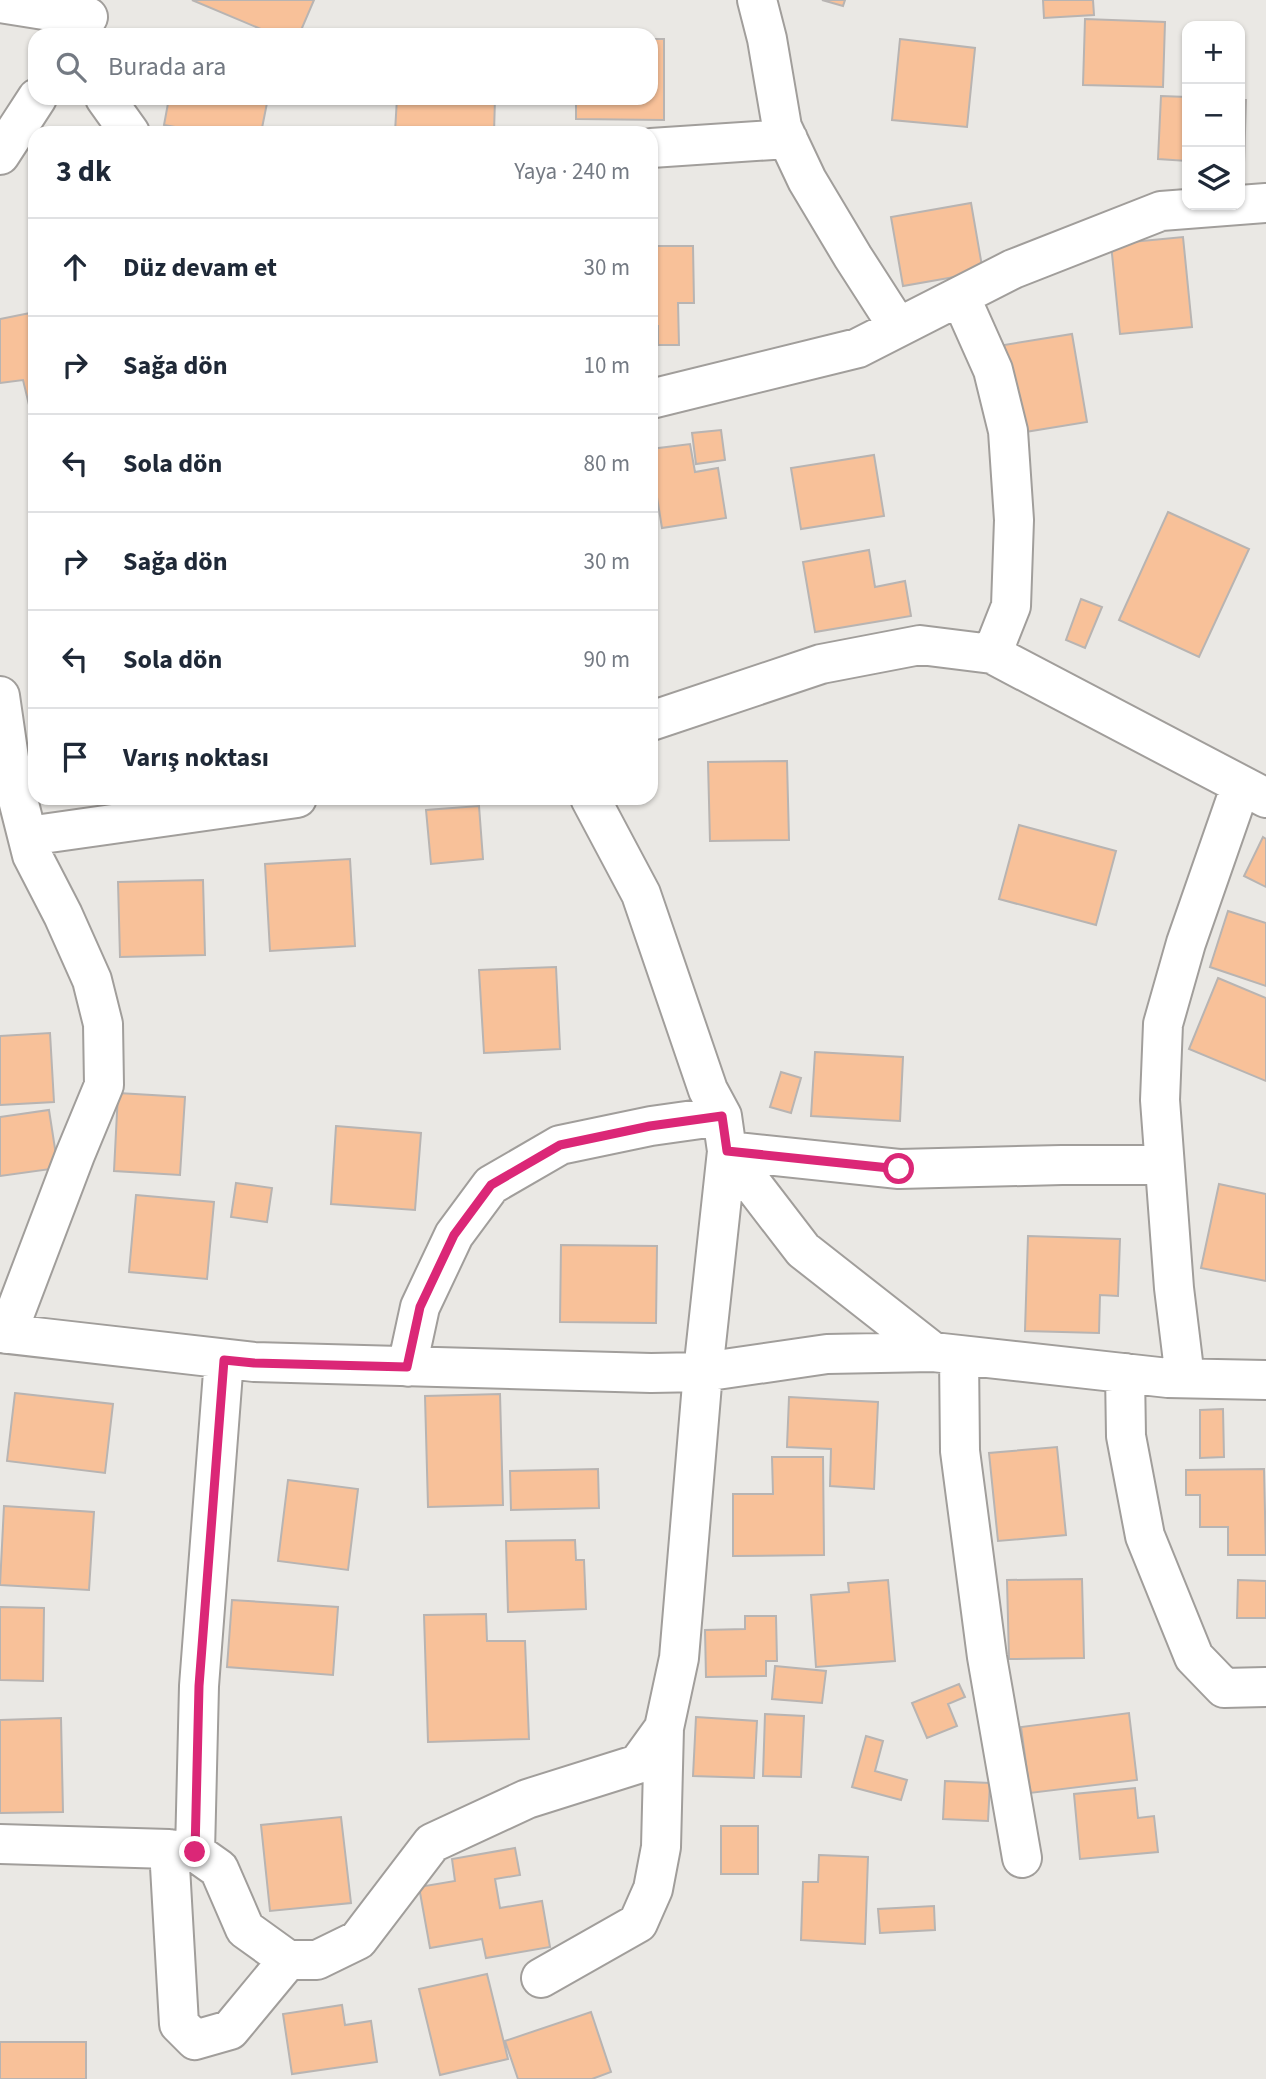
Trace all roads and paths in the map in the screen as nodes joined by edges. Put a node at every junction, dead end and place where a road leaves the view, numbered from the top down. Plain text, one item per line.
1 (757, 0) edge
2 (0, 3) edge
3 (88, 18) edge
4 (32, 105) edge
5 (110, 105) edge
6 (125, 126) edge
7 (788, 139) junction
8 (658, 148) edge
9 (0, 155) edge
10 (1266, 203) edge
11 (960, 296) junction
12 (898, 327) junction
13 (658, 397) edge
14 (992, 654) junction
15 (0, 696) edge
16 (658, 719) edge
17 (1254, 791) edge
18 (233, 805) edge
19 (594, 805) edge
20 (28, 836) junction
21 (725, 1134) junction
22 (1164, 1165) junction
23 (3, 1334) edge
24 (946, 1353) junction
25 (224, 1360) junction
26 (407, 1367) junction
27 (703, 1372) junction
28 (1125, 1373) junction
29 (1185, 1378) junction
30 (1266, 1380) edge
31 (1266, 1687) edge
32 (664, 1728) junction
33 (0, 1844) edge
34 (182, 1850) junction
35 (1022, 1858) dead end
36 (288, 1960) junction
37 (541, 1978) dead end

1 - 7 street
2 - 3 street
4 - 9 street
5 - 6 street
7 - 8 street
7 - 12 street
10 - 11 street
11 - 12 street
11 - 14 street
12 - 13 street
14 - 16 street
14 - 17 street
15 - 20 street
17 - 22 street
18 - 20 street
19 - 21 street
20 - 23 street
21 - 22 street
21 - 24 street
21 - 26 street
21 - 27 street
22 - 29 street
23 - 25 street
24 - 27 street
24 - 28 street
24 - 35 street
25 - 26 street
25 - 34 street
26 - 27 street
27 - 32 street
28 - 29 street
28 - 31 street
29 - 30 street
32 - 36 street
32 - 37 street
33 - 34 street
34 - 36 street
34 - 36 street

